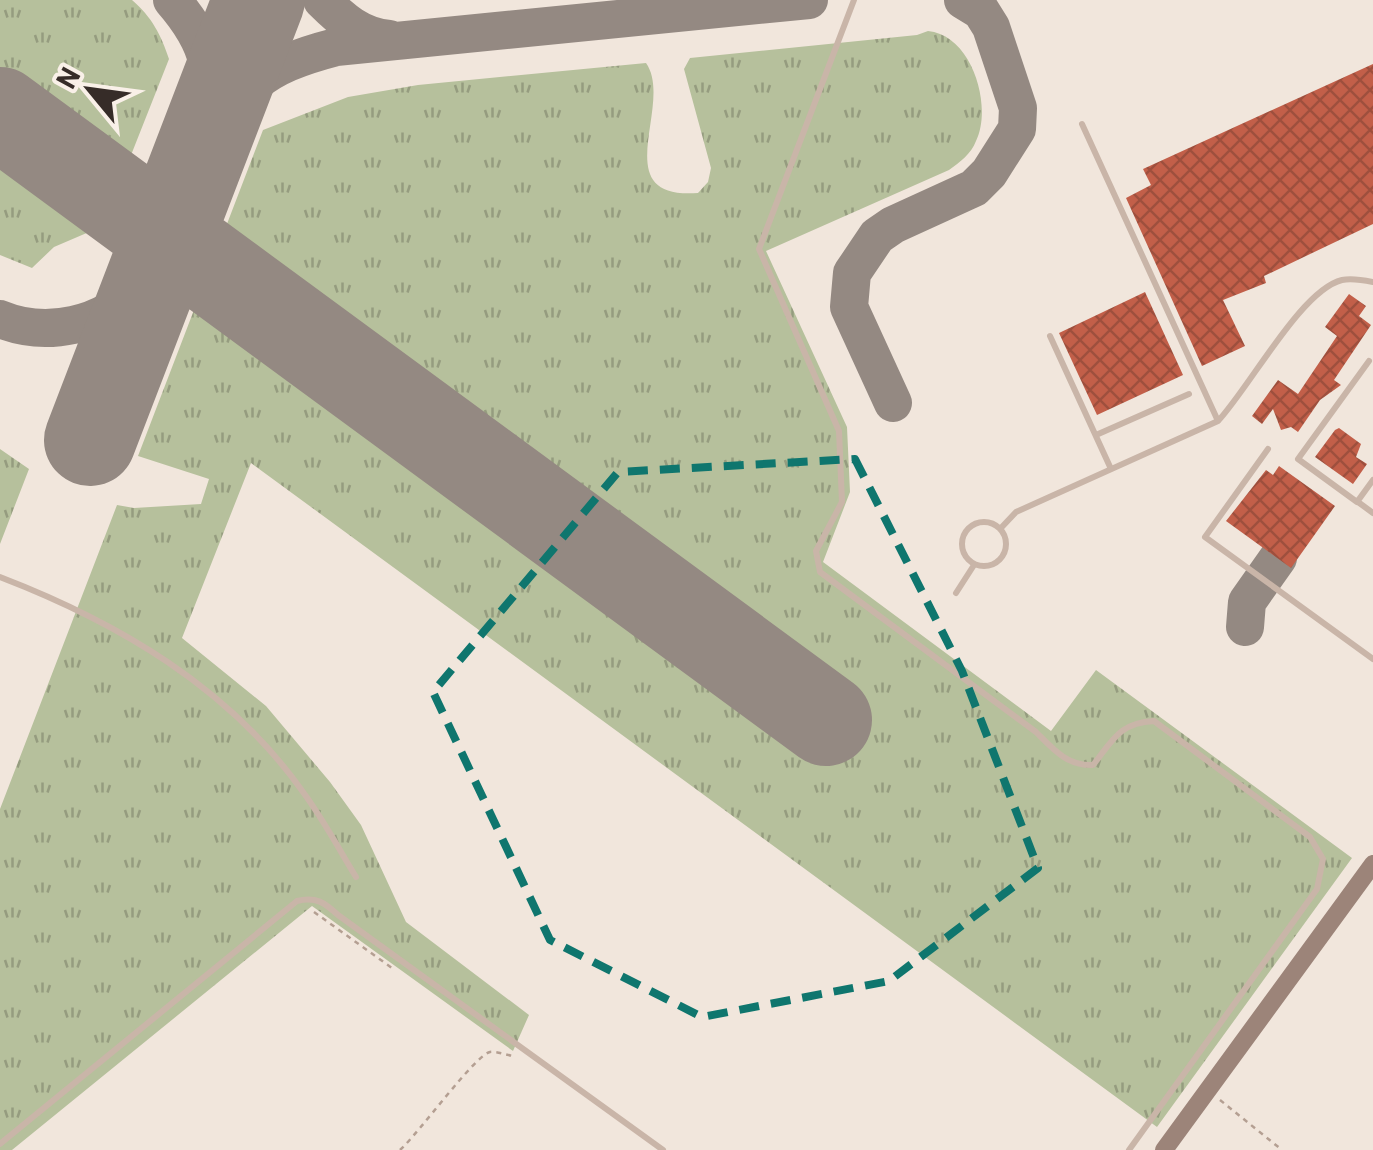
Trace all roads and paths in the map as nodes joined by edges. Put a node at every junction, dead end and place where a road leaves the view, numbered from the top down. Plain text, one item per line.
1 (854, 0) edge
2 (1082, 124) dead end
3 (1372, 280) edge
4 (1050, 336) dead end
5 (1369, 361) dead end
6 (1189, 394) dead end
7 (1218, 421) junction
8 (1096, 435) junction
9 (1268, 449) dead end
10 (1111, 469) junction
11 (1373, 480) edge
12 (1358, 502) junction
13 (1373, 513) edge
14 (1000, 530) junction
15 (974, 564) junction
16 (0, 577) edge
17 (956, 593) dead end
18 (1373, 660) edge
19 (1373, 853) edge
20 (1373, 864) edge
21 (356, 877) dead end
22 (1333, 916) junction
23 (514, 1056) dead end
24 (1208, 1089) junction
25 (0, 1144) edge
26 (400, 1150) edge
27 (663, 1150) edge
28 (1129, 1150) edge
29 (1164, 1150) edge
30 (1282, 1150) edge

1 - 28 lane
2 - 7 lane
3 - 7 lane
4 - 8 lane
5 - 12 lane
6 - 8 lane
7 - 10 lane
8 - 10 lane
9 - 18 lane
10 - 14 lane
11 - 12 lane
12 - 13 lane
14 - 15 lane
14 - 15 lane
15 - 17 lane
16 - 21 lane
19 - 22 main road
20 - 22 main road
22 - 24 main road
23 - 26 path
24 - 29 main road
24 - 30 path
25 - 27 lane

